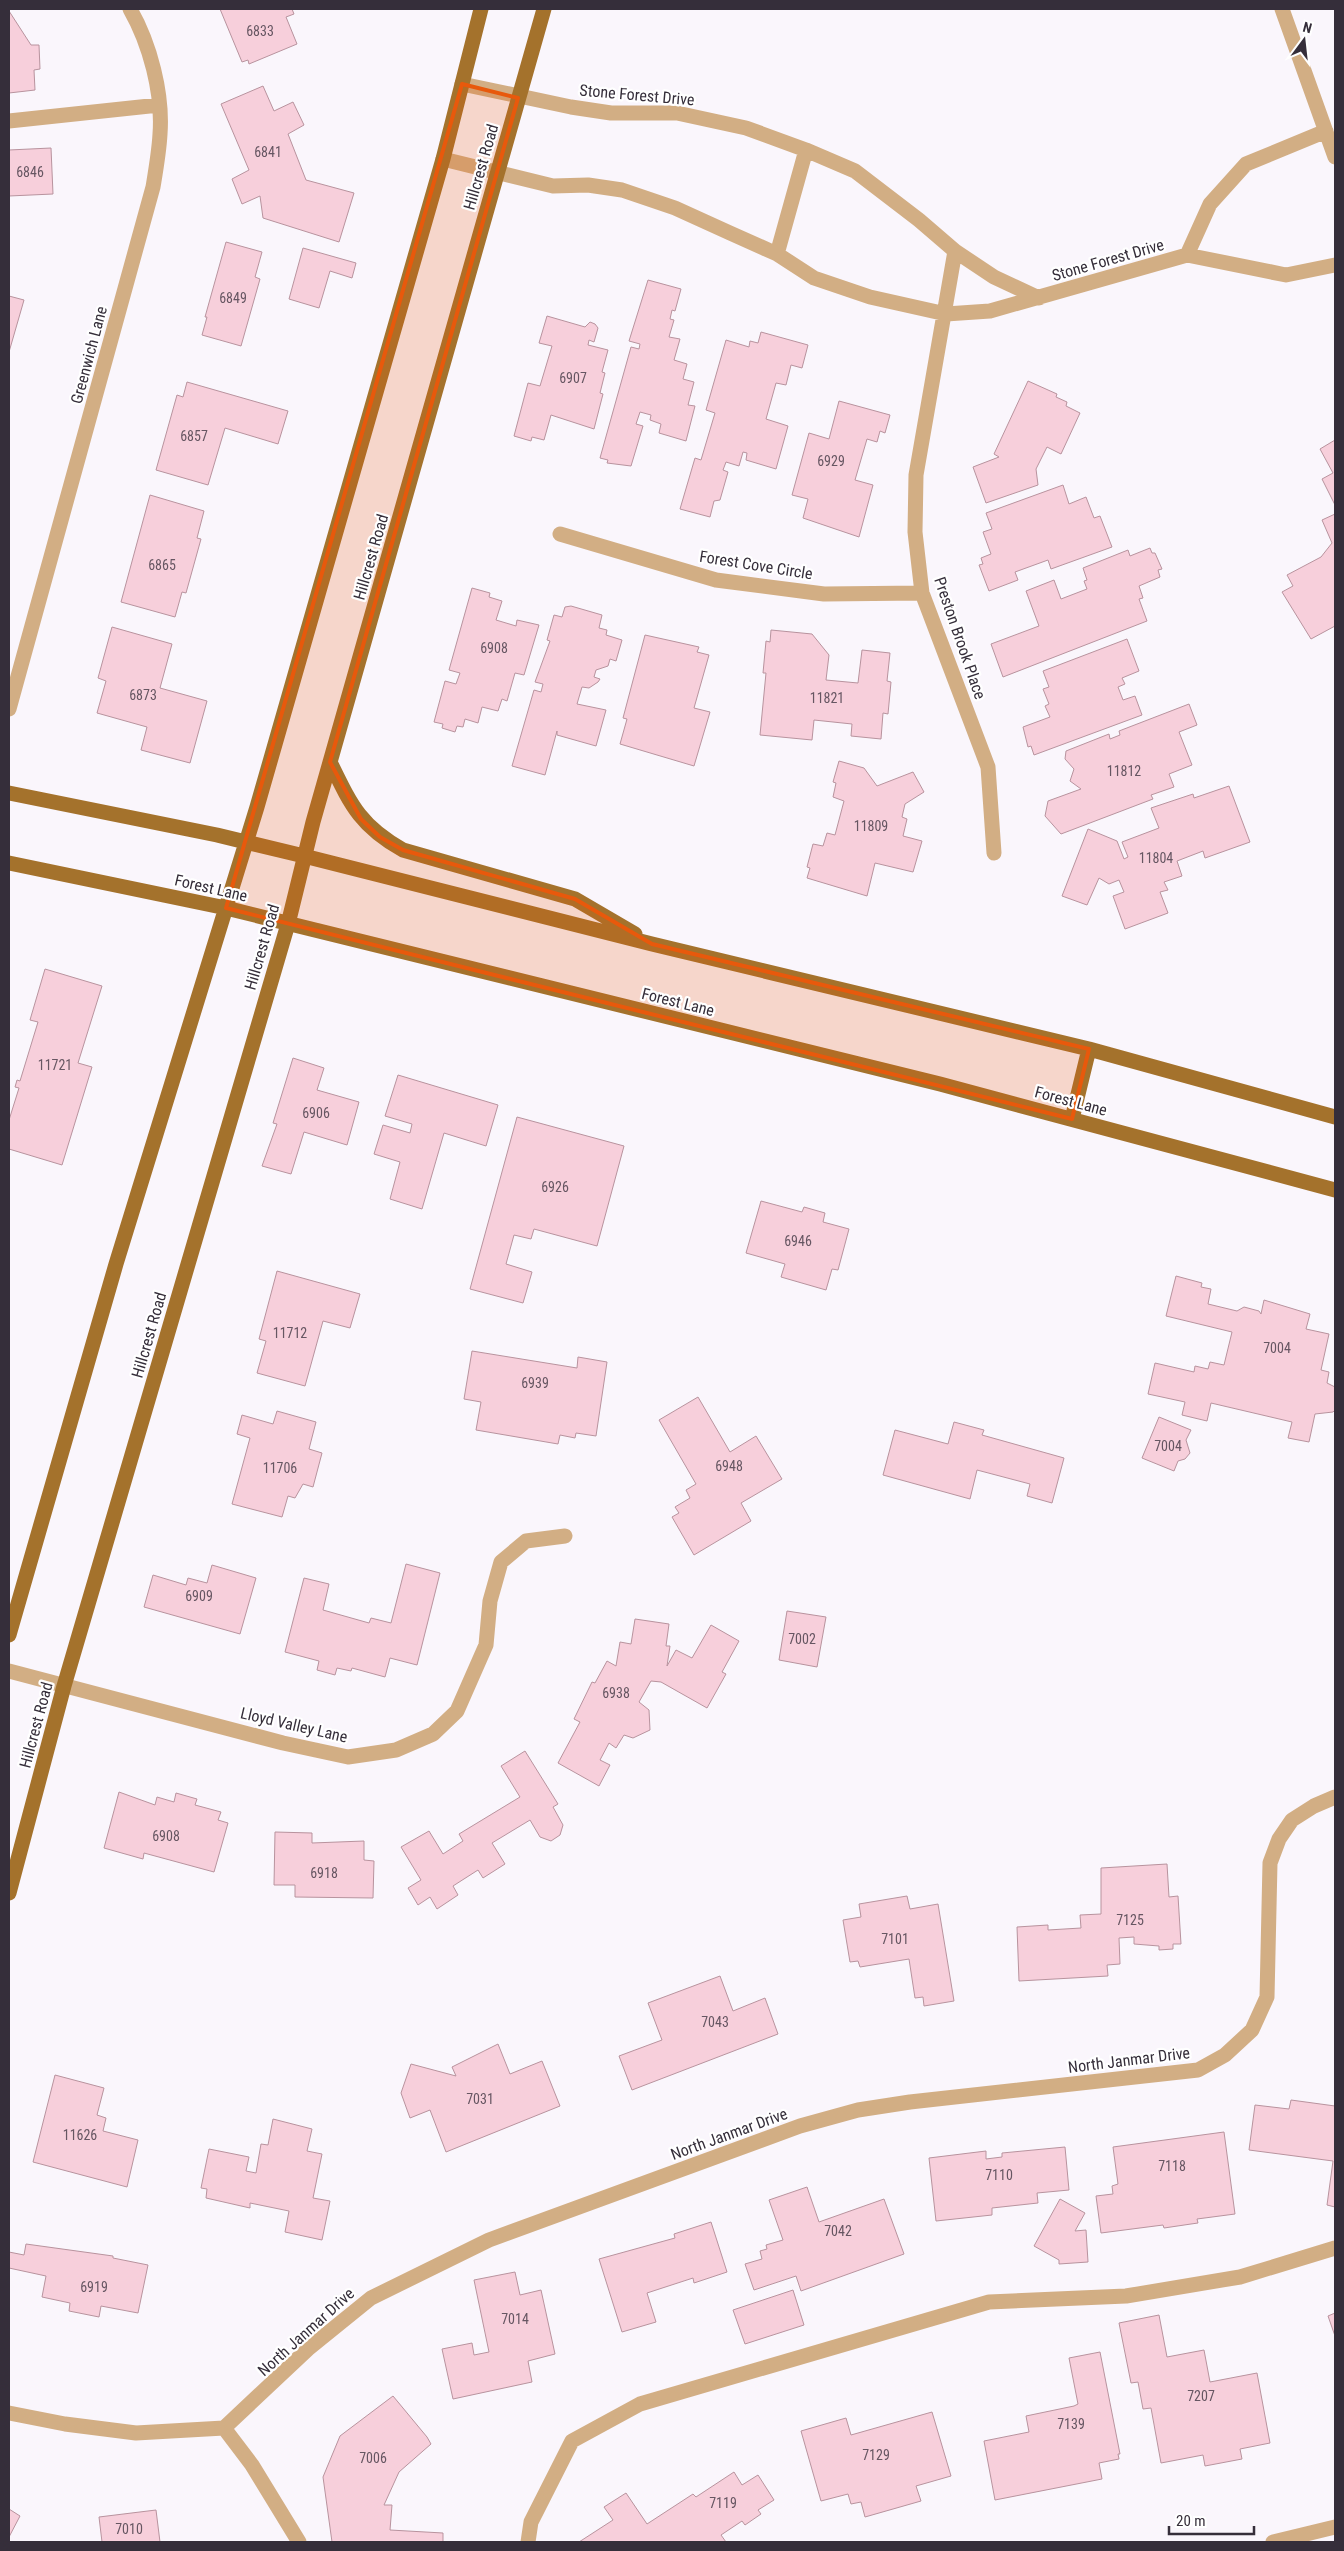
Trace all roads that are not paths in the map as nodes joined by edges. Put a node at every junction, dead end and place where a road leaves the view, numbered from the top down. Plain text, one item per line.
1 (130, 9) edge
2 (482, 9) edge
3 (544, 9) edge
4 (1282, 9) edge
5 (462, 84) junction
6 (518, 98) junction
7 (159, 104) junction
8 (9, 121) edge
9 (1326, 131) junction
10 (806, 150) junction
11 (1335, 157) edge
12 (443, 159) junction
13 (497, 172) junction
14 (955, 251) junction
15 (777, 254) junction
16 (1188, 255) junction
17 (1335, 265) edge
18 (1039, 298) junction
19 (946, 314) junction
20 (560, 534) dead end
21 (922, 592) junction
22 (9, 708) edge
23 (330, 762) junction
24 (9, 793) edge
25 (246, 842) junction
26 (994, 853) dead end
27 (304, 856) junction
28 (9, 863) edge
29 (226, 908) junction
30 (288, 924) junction
31 (652, 944) junction
32 (1089, 1049) junction
33 (1335, 1117) edge
34 (1072, 1119) junction
35 (1335, 1190) edge
36 (565, 1536) dead end
37 (9, 1635) edge
38 (9, 1671) edge
39 (64, 1686) junction
40 (1335, 1797) edge
41 (9, 1893) edge
42 (1335, 2248) edge
43 (9, 2413) edge
44 (224, 2428) junction
45 (1335, 2527) edge
46 (299, 2542) edge
47 (528, 2542) edge
48 (1273, 2542) edge

1 - 7 street, Greenwich Lane
2 - 5 main road
3 - 6 main road, Hillcrest Road
4 - 9 street
5 - 6 street, Stone Forest Drive
5 - 12 main road
6 - 10 street, Stone Forest Drive
6 - 13 main road, Hillcrest Road
7 - 8 street
7 - 22 street, Greenwich Lane
9 - 11 street
9 - 16 street, Stone Forest Drive
10 - 14 street, Stone Forest Drive
10 - 15 street
12 - 13 street, Stone Forest Drive
12 - 25 main road
13 - 15 street, Stone Forest Drive
13 - 23 main road, Hillcrest Road
14 - 18 street, Stone Forest Drive
14 - 19 street
15 - 19 street, Stone Forest Drive
16 - 17 street, Stone Forest Drive
16 - 18 street, Stone Forest Drive
18 - 19 street, Stone Forest Drive
19 - 21 street, Preston Brook Place
20 - 21 street, Forest Cove Circle
21 - 26 street, Preston Brook Place
23 - 27 main road, Hillcrest Road
23 - 31 main road
24 - 25 main road
25 - 27 main road
25 - 29 main road
27 - 30 main road, Hillcrest Road
27 - 31 main road
28 - 29 main road, Forest Lane
29 - 30 main road, Forest Lane
29 - 37 main road
30 - 34 main road, Forest Lane
30 - 39 main road, Hillcrest Road
31 - 32 main road
32 - 33 main road
32 - 34 main road
34 - 35 main road, Forest Lane
36 - 39 street, Lloyd Valley Lane
38 - 39 street, Lloyd Valley Lane
39 - 41 main road, Hillcrest Road
40 - 44 street, North Janmar Drive
42 - 47 street
43 - 44 street
44 - 46 street
45 - 48 street

